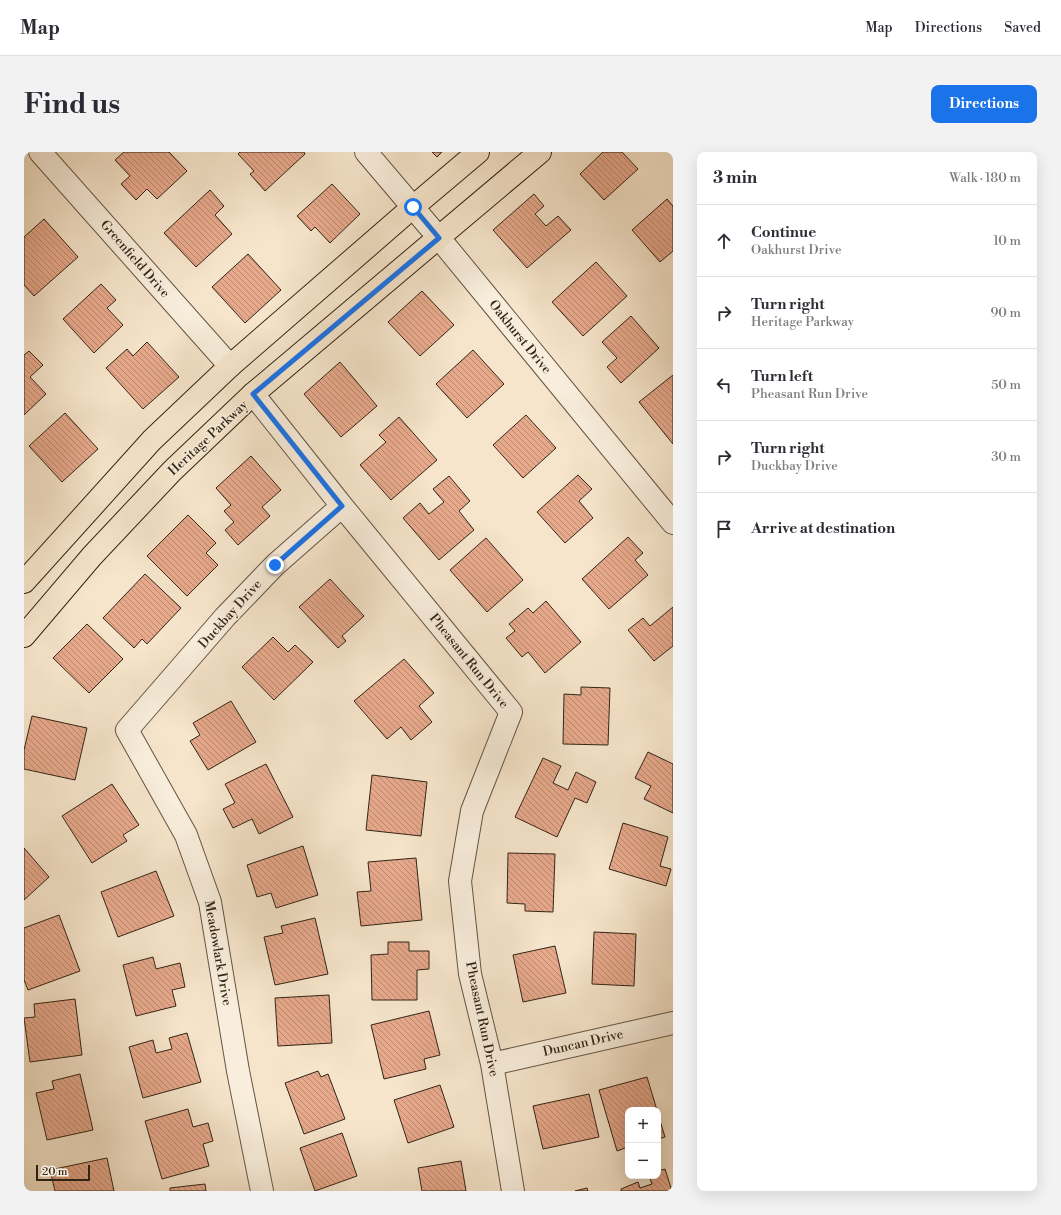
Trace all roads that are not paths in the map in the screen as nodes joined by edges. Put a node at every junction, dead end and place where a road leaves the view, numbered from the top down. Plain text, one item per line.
1 (40, 152) edge
2 (366, 152) edge
3 (478, 152) edge
4 (540, 152) edge
5 (413, 207) junction
6 (439, 238) junction
7 (230, 366) junction
8 (253, 394) junction
9 (342, 506) junction
10 (673, 523) edge
11 (24, 582) edge
12 (24, 636) edge
13 (127, 730) joint
14 (673, 1023) edge
15 (492, 1064) junction
16 (262, 1191) edge
17 (513, 1191) edge

1 - 7 street, Greenfield Drive
2 - 5 street, Oakhurst Drive
3 - 5 main road
4 - 6 main road, Heritage Parkway
5 - 6 street, Oakhurst Drive
5 - 7 main road
6 - 8 main road, Heritage Parkway
6 - 10 street, Oakhurst Drive
7 - 11 main road
8 - 9 street, Pheasant Run Drive
8 - 12 main road, Heritage Parkway
9 - 13 street, Duckbay Drive
9 - 15 street, Pheasant Run Drive
13 - 16 street, Meadowlark Drive
14 - 15 street, Duncan Drive
15 - 17 street, Pheasant Run Drive

